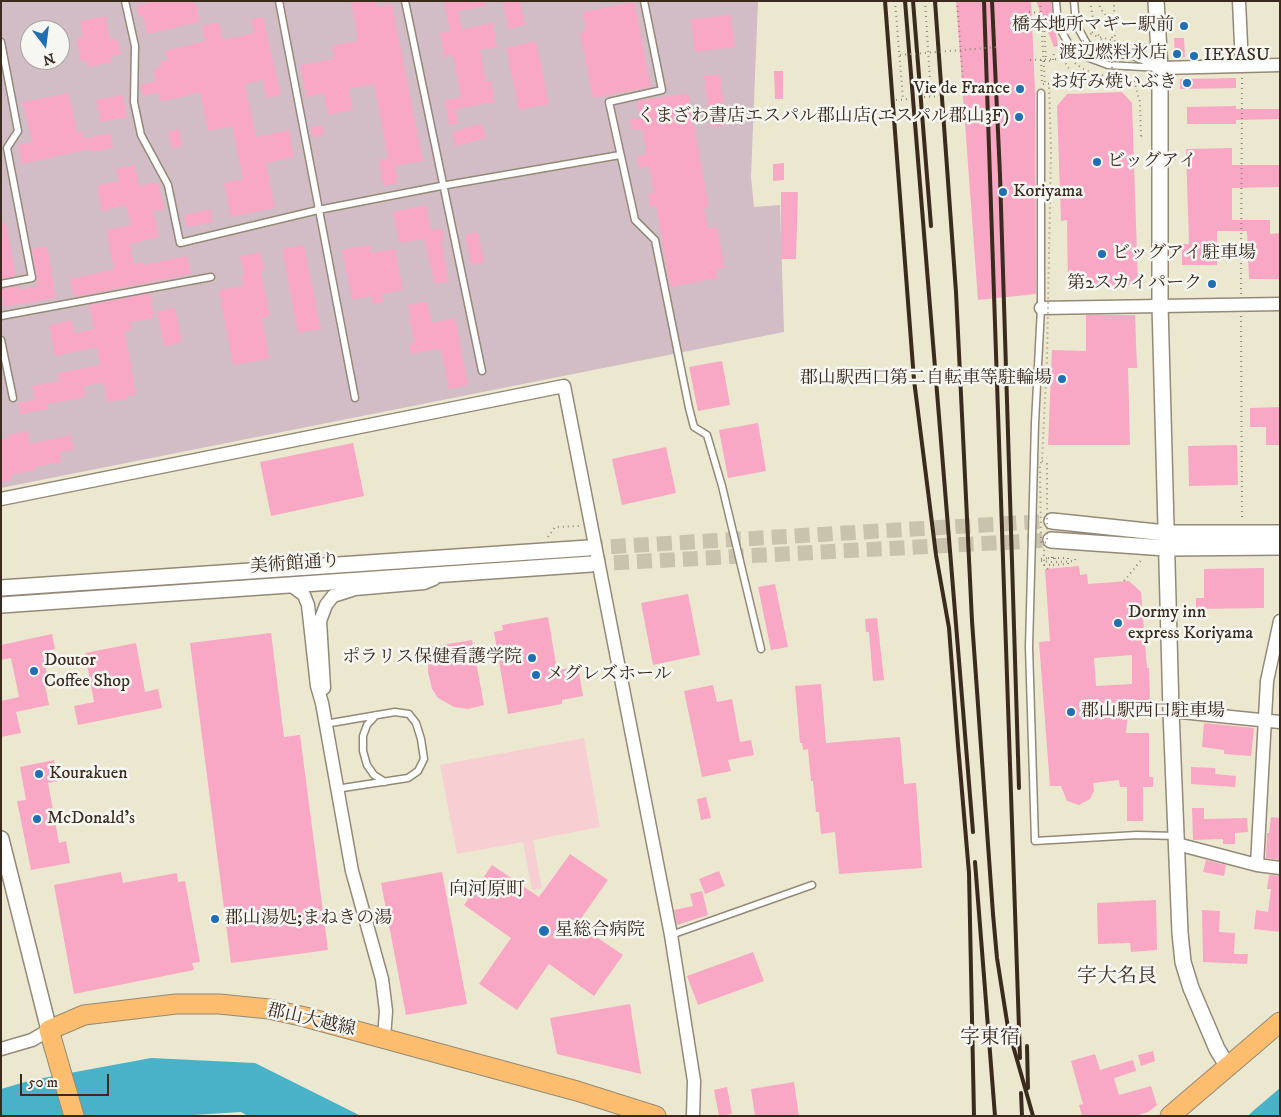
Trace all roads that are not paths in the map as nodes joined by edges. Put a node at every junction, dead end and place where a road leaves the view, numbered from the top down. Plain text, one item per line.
1 (125, 1) edge
2 (279, 1) edge
3 (405, 1) edge
4 (644, 1) edge
5 (1056, 1) edge
6 (1074, 1) edge
7 (1156, 1) edge
8 (1239, 1) edge
9 (1, 42) edge
10 (1280, 65) edge
11 (1242, 66) junction
12 (1160, 68) junction
13 (1041, 93) dead end
14 (620, 155) junction
15 (442, 186) junction
16 (318, 210) junction
17 (211, 277) dead end
18 (1, 284) edge
19 (1160, 304) junction
20 (1280, 304) edge
21 (1041, 308) junction
22 (1, 316) edge
23 (1, 340) edge
24 (482, 372) dead end
25 (13, 398) dead end
26 (355, 398) dead end
27 (1, 498) edge
28 (1052, 521) tunnel mouth
29 (1280, 533) edge
30 (1166, 540) junction
31 (1048, 542) tunnel mouth
32 (1280, 547) edge
33 (588, 548) tunnel mouth
34 (591, 564) tunnel mouth
35 (444, 573) junction
36 (289, 584) junction
37 (1, 588) edge
38 (1, 605) edge
39 (1280, 622) edge
40 (761, 648) dead end
41 (322, 703) junction
42 (1171, 711) junction
43 (376, 715) junction
44 (1264, 721) junction
45 (1280, 722) edge
46 (325, 724) junction
47 (385, 782) junction
48 (336, 789) junction
49 (1, 839) edge
50 (1177, 840) junction
51 (1257, 865) junction
52 (1280, 868) edge
53 (812, 885) dead end
54 (671, 935) junction
55 (1280, 1022) edge
56 (50, 1035) junction
57 (384, 1038) junction
58 (1, 1049) edge
59 (1228, 1067) junction
60 (74, 1116) edge
61 (656, 1116) edge
62 (694, 1116) edge
63 (1170, 1116) edge

1 - 16 lane
2 - 16 lane
3 - 15 lane
4 - 14 lane
5 - 12 lane
6 - 12 lane
7 - 12 street
8 - 11 street
9 - 18 lane
10 - 11 street
11 - 12 street
12 - 19 street
13 - 21 lane
14 - 15 lane
14 - 40 lane
15 - 16 lane
15 - 24 lane
16 - 26 lane
17 - 22 lane
19 - 20 street
19 - 21 street
19 - 30 street
21 - 50 lane
23 - 25 lane
27 - 54 street
28 - 30 street
29 - 30 street
30 - 31 street
30 - 32 street
30 - 42 street
33 - 37 street, 美術館通り
34 - 35 street, 美術館通り
35 - 36 street, 美術館通り
35 - 41 street
36 - 38 street, 美術館通り
36 - 41 street
39 - 44 street
41 - 46 street
42 - 44 street
42 - 50 street
43 - 46 lane
43 - 47 lane
43 - 47 lane
44 - 45 street
44 - 51 street
46 - 48 street
47 - 48 lane
48 - 57 street
49 - 56 street
50 - 51 street
50 - 59 street
51 - 52 street
53 - 54 lane
54 - 62 street
55 - 59 main road
56 - 57 main road, 郡山大越線
56 - 58 street
56 - 60 main road
57 - 61 main road, 郡山大越線
59 - 63 main road

